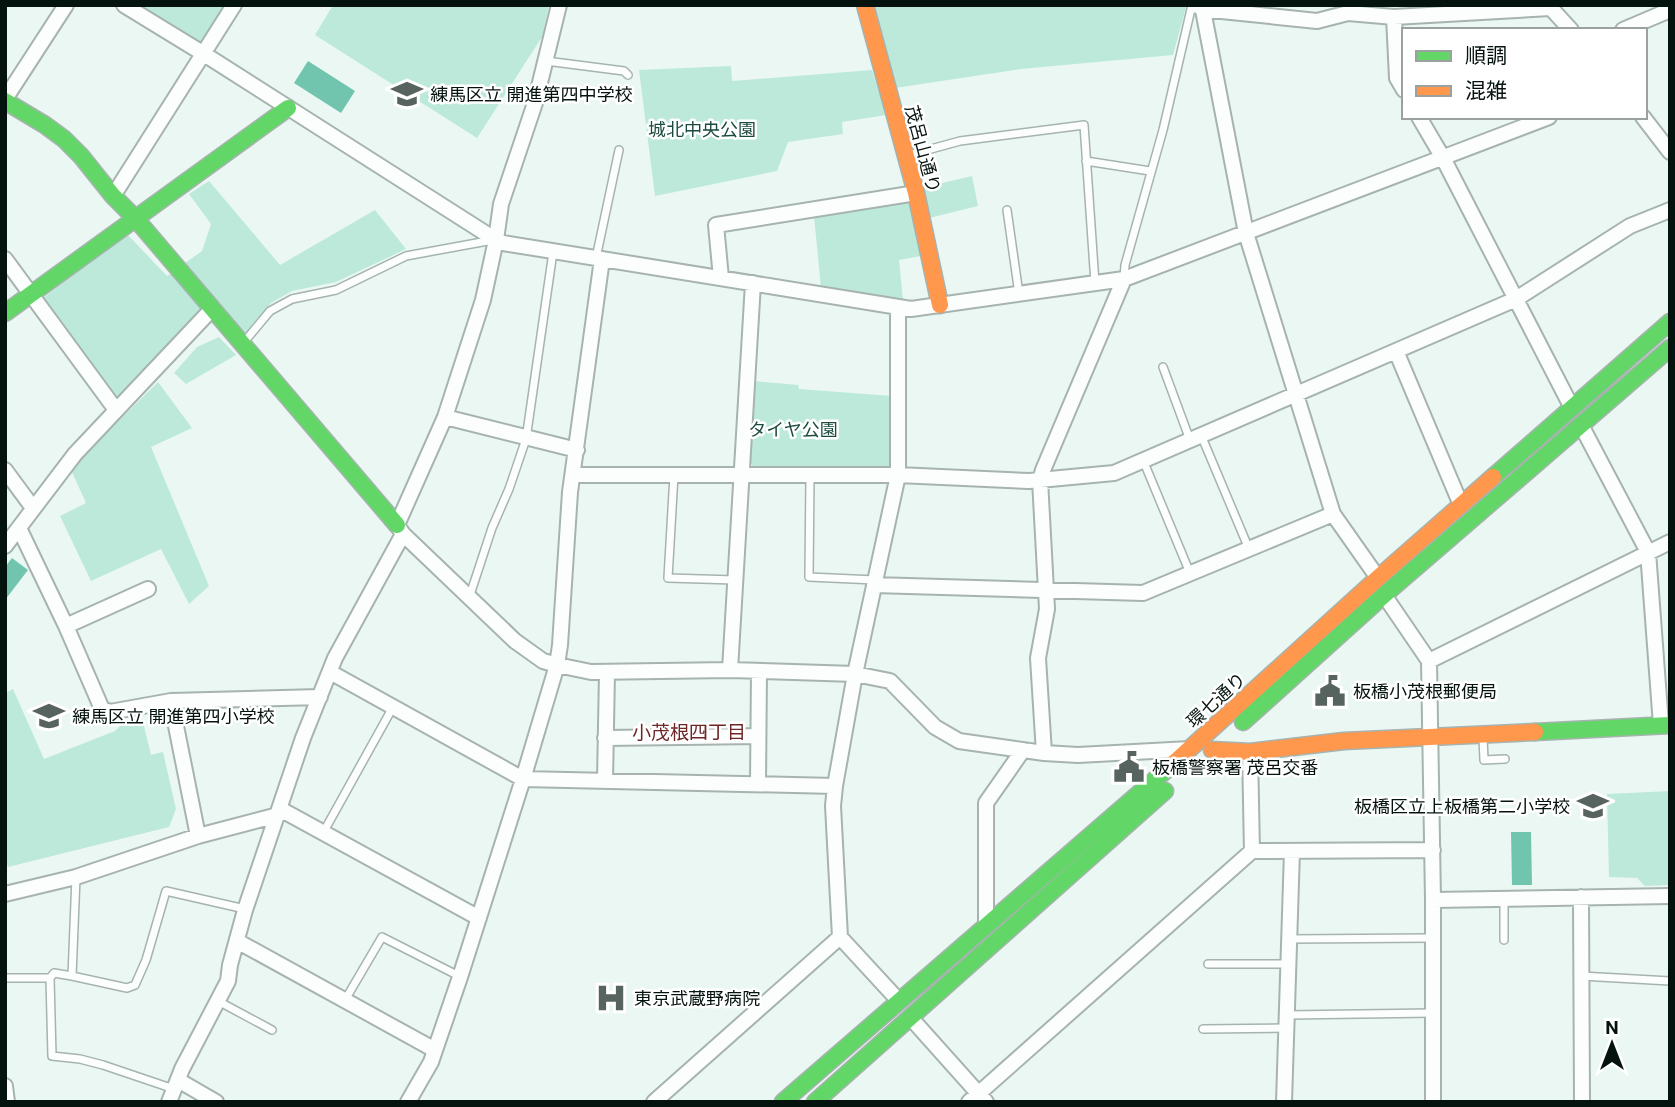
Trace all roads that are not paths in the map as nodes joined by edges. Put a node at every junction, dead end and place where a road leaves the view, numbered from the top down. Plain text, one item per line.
1 (66, 5) edge
2 (124, 5) edge
3 (234, 5) edge
4 (559, 5) edge
5 (865, 5) edge
6 (1549, 6) edge
7 (1201, 7) edge
8 (1670, 10) edge
9 (1394, 17) junction
10 (1569, 28) edge
11 (1628, 28) edge
12 (204, 54) junction
13 (546, 61) junction
14 (628, 75) dead end
15 (1402, 87) edge
16 (5, 100) edge
17 (288, 108) junction
18 (1420, 119) edge
19 (1544, 119) edge
20 (1645, 119) edge
21 (619, 150) dead end
22 (1670, 152) edge
23 (905, 156) junction
24 (1443, 158) junction
25 (1086, 161) junction
26 (1150, 171) junction
27 (916, 193) junction
28 (113, 196) junction
29 (1007, 210) dead end
30 (1670, 210) edge
31 (135, 218) junction
32 (1246, 233) junction
33 (496, 240) junction
34 (553, 251) junction
35 (599, 258) junction
36 (5, 259) edge
37 (721, 278) junction
38 (1124, 279) junction
39 (1095, 282) junction
40 (753, 284) junction
41 (1019, 294) junction
42 (31, 295) junction
43 (1516, 299) junction
44 (940, 304) junction
45 (898, 307) junction
46 (212, 309) junction
47 (5, 313) edge
48 (1670, 322) edge
49 (242, 344) junction
50 (1670, 348) edge
51 (1396, 351) junction
52 (1163, 367) dead end
53 (1297, 394) junction
54 (1572, 408) junction
55 (116, 410) junction
56 (445, 417) junction
57 (1581, 425) junction
58 (1196, 438) junction
59 (526, 439) junction
60 (576, 450) junction
61 (1143, 460) junction
62 (5, 470) edge
63 (573, 475) junction
64 (674, 475) junction
65 (742, 475) junction
66 (810, 475) junction
67 (898, 475) junction
68 (1040, 480) junction
69 (1461, 505) junction
70 (33, 508) junction
71 (1333, 514) junction
72 (19, 528) junction
73 (400, 530) junction
74 (1670, 541) edge
75 (5, 545) edge
76 (1249, 549) junction
77 (1648, 552) junction
78 (1191, 574) junction
79 (1378, 578) junction
80 (735, 580) junction
81 (875, 582) junction
82 (148, 589) dead end
83 (1046, 590) junction
84 (1384, 595) junction
85 (469, 598) junction
86 (66, 626) junction
87 (1429, 660) junction
88 (557, 665) junction
89 (730, 670) junction
90 (607, 671) junction
91 (759, 671) junction
92 (330, 672) junction
93 (855, 674) junction
94 (320, 697) junction
95 (171, 701) junction
96 (393, 707) junction
97 (1665, 725) edge
98 (1483, 734) junction
99 (758, 736) junction
100 (1430, 737) junction
101 (605, 738) junction
102 (1023, 750) junction
103 (1250, 752) junction
104 (1044, 753) junction
105 (1200, 756) junction
106 (1505, 759) dead end
107 (523, 779) junction
108 (605, 780) junction
109 (758, 784) junction
110 (835, 786) junction
111 (279, 812) junction
112 (323, 833) junction
113 (198, 836) junction
114 (1433, 850) junction
115 (1252, 851) junction
116 (1292, 851) junction
117 (76, 877) junction
118 (5, 894) edge
119 (1670, 896) edge
120 (1581, 897) junction
121 (1504, 899) junction
122 (1433, 901) junction
123 (245, 909) junction
124 (479, 918) junction
125 (986, 926) junction
126 (840, 937) junction
127 (1433, 938) junction
128 (1289, 939) junction
129 (1504, 940) dead end
130 (237, 941) junction
131 (1208, 964) dead end
132 (1288, 964) junction
133 (72, 976) junction
134 (1581, 976) junction
135 (460, 977) junction
136 (5, 978) edge
137 (50, 978) junction
138 (1670, 981) edge
139 (218, 1001) junction
140 (345, 1001) junction
141 (899, 1001) junction
142 (1433, 1013) junction
143 (910, 1017) junction
144 (1286, 1021) junction
145 (1203, 1028) dead end
146 (272, 1030) dead end
147 (435, 1050) junction
148 (5, 1086) edge
149 (173, 1090) edge
150 (662, 1099) edge
151 (978, 1099) edge
152 (7, 1102) edge
153 (216, 1102) edge
154 (408, 1102) edge
155 (783, 1102) edge
156 (815, 1102) edge
157 (1284, 1102) edge
158 (1433, 1102) edge
159 (1582, 1102) edge

1 - 16 street
2 - 12 street
3 - 12 street
4 - 13 street
5 - 23 main road, 茂呂山通り
6 - 9 street
6 - 10 street
7 - 9 street
7 - 26 lane
7 - 32 street
8 - 11 street
9 - 15 street
12 - 17 street
12 - 28 street
13 - 14 lane
13 - 33 street
16 - 28 main road
17 - 31 main road
17 - 33 street
18 - 24 street
19 - 24 street
20 - 22 street
21 - 35 lane
23 - 25 lane
23 - 27 main road, 茂呂山通り
24 - 32 street
24 - 43 street
25 - 26 lane
25 - 39 lane
26 - 38 lane
27 - 37 street
27 - 44 main road, 茂呂山通り
28 - 31 main road
29 - 41 lane
30 - 43 street
31 - 42 main road
31 - 46 main road
32 - 38 street
32 - 53 street
33 - 34 street
33 - 49 lane
33 - 56 street
34 - 35 street
34 - 59 lane
35 - 37 street
35 - 60 street
36 - 42 street
37 - 40 street
38 - 39 street
38 - 68 street
39 - 41 street
40 - 45 street
40 - 65 street
41 - 44 street
42 - 47 main road
42 - 55 street
43 - 51 street
43 - 54 street
44 - 45 street
45 - 67 street
46 - 49 main road
46 - 55 street
48 - 54 main road, 環七通り
49 - 73 main road
50 - 57 main road, 環七通り
51 - 53 street
51 - 69 street
52 - 58 lane
53 - 58 street
53 - 71 street
54 - 69 main road, 環七通り
55 - 70 street
56 - 59 street
56 - 73 street
57 - 77 street
57 - 84 main road, 環七通り
58 - 61 street
58 - 76 lane
59 - 60 street
59 - 85 lane
60 - 63 street
61 - 68 street
61 - 78 lane
62 - 70 street
63 - 64 street
63 - 88 street
64 - 65 street
64 - 80 lane
65 - 66 street
65 - 80 street
66 - 67 street
66 - 81 lane
67 - 68 street
67 - 81 street
68 - 83 street
69 - 79 main road, 環七通り
70 - 72 street
71 - 76 street
71 - 79 street
72 - 75 street
72 - 86 street
73 - 85 street
73 - 92 street
74 - 77 street
76 - 78 street
77 - 87 street
77 - 97 street
78 - 83 street
79 - 105 main road, 環七通り
80 - 89 street
81 - 83 street
81 - 93 street
82 - 86 street
83 - 104 street
84 - 87 street
84 - 105 main road, 環七通り
85 - 88 street
86 - 95 street
87 - 100 street
88 - 90 street
88 - 107 street
89 - 90 street
89 - 91 street
90 - 101 street
91 - 93 street
91 - 99 street
92 - 94 street
92 - 96 street
93 - 102 street
93 - 110 street
94 - 95 street
94 - 111 street
95 - 113 street
96 - 107 street
96 - 112 lane
97 - 98 main road
98 - 100 main road
98 - 106 lane
99 - 101 street
99 - 109 street
100 - 103 main road
100 - 114 street
101 - 108 street
102 - 104 street
102 - 125 street
103 - 105 main road
103 - 115 street
104 - 105 street
105 - 125 main road, 環七通り
105 - 143 main road, 環七通り
107 - 108 street
107 - 124 street
108 - 109 street
109 - 110 street
110 - 126 street
111 - 112 street
111 - 113 street
111 - 123 street
112 - 124 street
113 - 117 street
114 - 116 street
114 - 122 street
115 - 116 street
115 - 151 street
116 - 128 street
117 - 118 street
117 - 133 lane
119 - 120 street
120 - 121 street
120 - 134 street
121 - 122 street
121 - 129 lane
122 - 127 street
123 - 130 street
123 - 133 lane
124 - 135 street
125 - 141 main road, 環七通り
126 - 141 street
126 - 150 street
127 - 128 lane
127 - 142 street
128 - 132 street
130 - 139 street
130 - 140 street
131 - 132 lane
132 - 144 street
133 - 137 lane
134 - 138 lane
134 - 159 street
135 - 140 lane
135 - 147 street
136 - 137 lane
137 - 149 lane
139 - 146 lane
139 - 149 street
140 - 147 street
141 - 155 main road, 環七通り
142 - 144 lane
142 - 158 street
143 - 151 street
143 - 156 main road, 環七通り
144 - 145 lane
144 - 157 street
147 - 154 street
148 - 152 street
149 - 153 street

